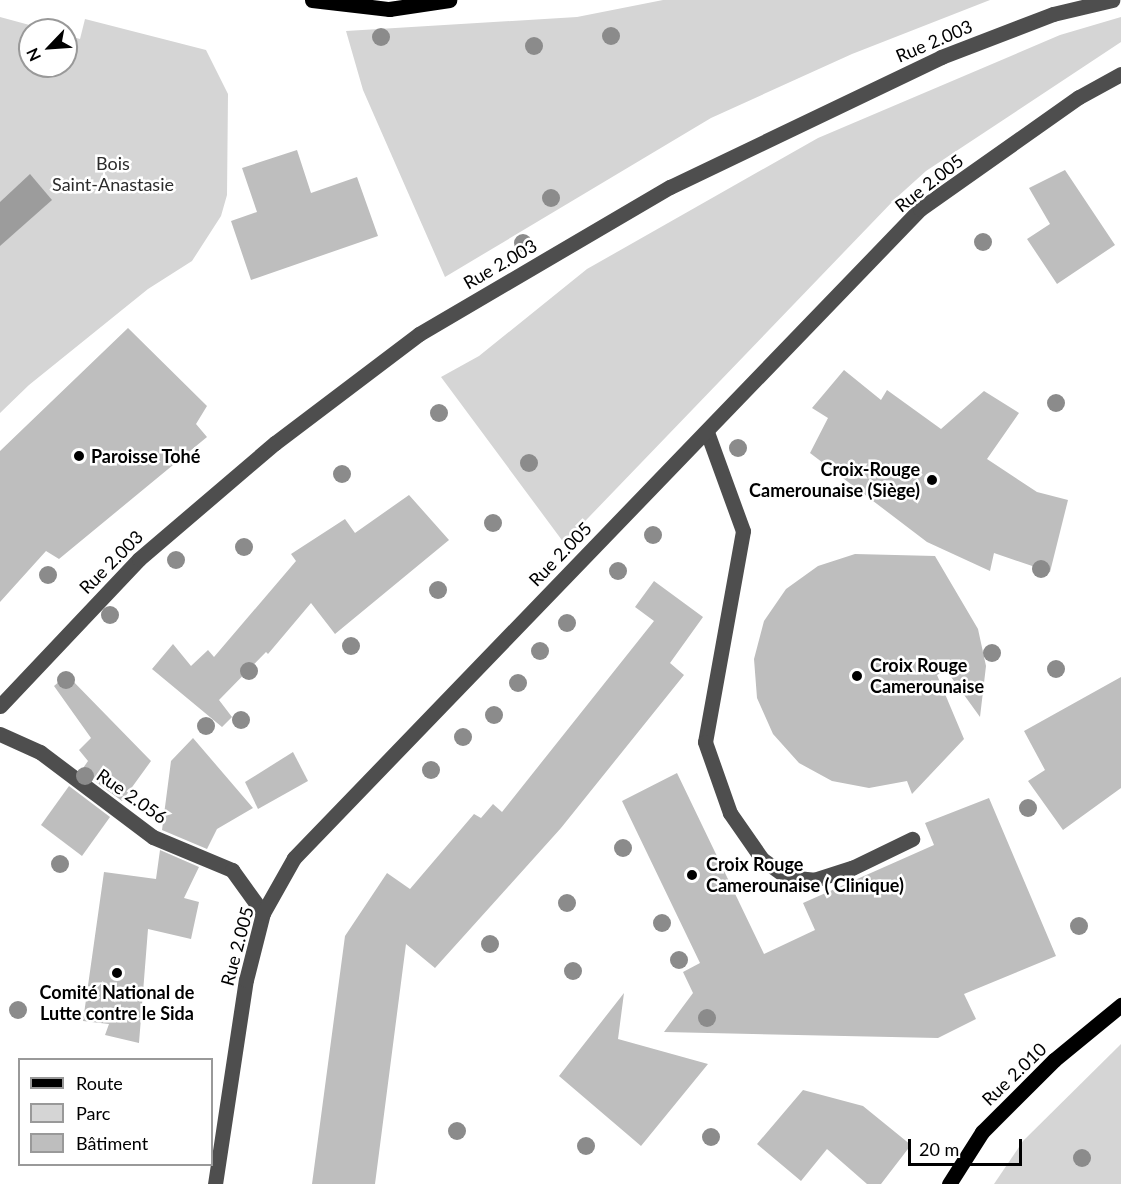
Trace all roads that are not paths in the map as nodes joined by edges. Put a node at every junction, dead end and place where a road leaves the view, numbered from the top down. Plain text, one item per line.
1 (312, 0) edge
2 (449, 0) edge
3 (1112, 0) edge
4 (1121, 74) edge
5 (707, 432) junction
6 (0, 706) edge
7 (0, 734) edge
8 (912, 839) dead end
9 (263, 913) junction
10 (1121, 1005) edge
11 (215, 1184) edge
12 (949, 1184) edge

1 - 2 main road
3 - 6 street, Rue 2.003
4 - 5 street, Rue 2.005
5 - 8 street
5 - 9 street, Rue 2.005
7 - 9 street, Rue 2.056
9 - 11 street, Rue 2.005
10 - 12 main road, Rue 2.010

